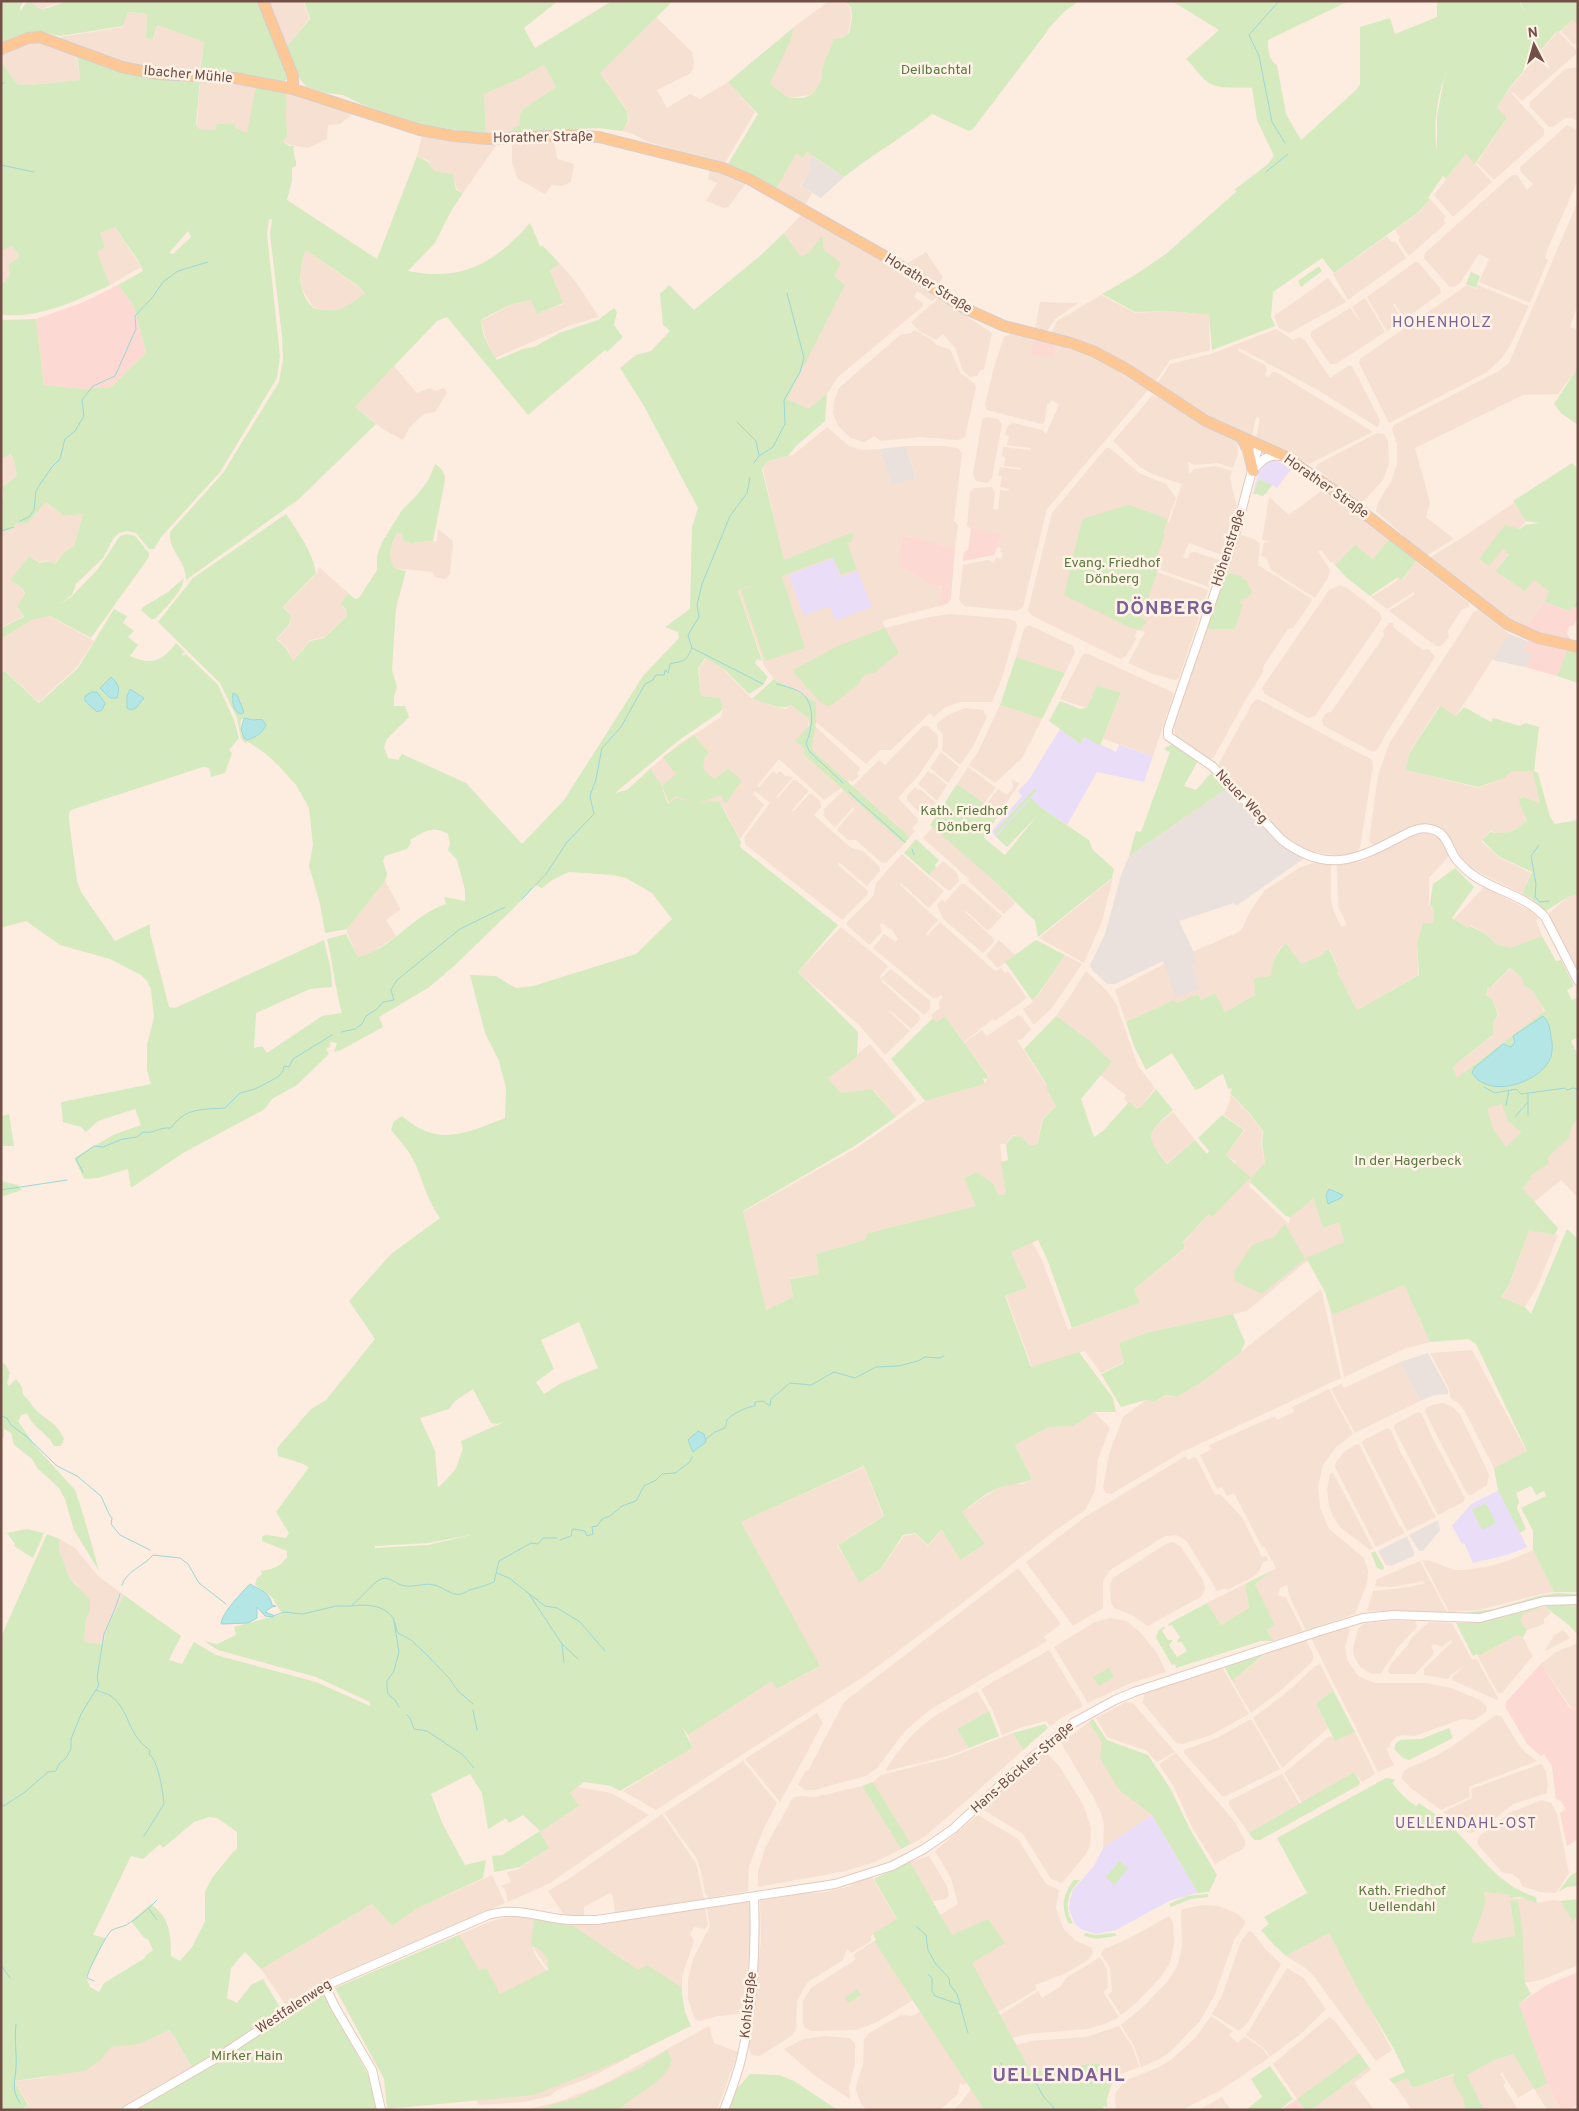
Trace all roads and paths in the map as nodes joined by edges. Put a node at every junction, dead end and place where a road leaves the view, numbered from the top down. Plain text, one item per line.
1 (263, 1) edge
2 (1, 49) edge
3 (293, 89) junction
4 (1241, 437) junction
5 (1260, 444) junction
6 (1284, 456) junction
7 (1253, 471) junction
8 (1578, 647) edge
9 (1168, 736) joint
10 (1578, 981) edge
11 (1578, 1600) edge
12 (754, 1897) junction
13 (528, 1913) joint
14 (325, 1986) junction
15 (127, 2110) edge
16 (382, 2110) edge
17 (724, 2110) edge

1 - 3 main road
2 - 3 main road, Ibacher Mühle
3 - 4 main road, Horather Straße
4 - 5 main road, Horather Straße
4 - 7 main road
5 - 6 main road, Horather Straße
5 - 7 street, Höhenstraße
6 - 7 street
6 - 8 main road, Horather Straße
7 - 9 street, Höhenstraße
9 - 10 street, Neuer Weg
11 - 12 street, Hans-Böckler-Straße
12 - 13 street, Hans-Böckler-Straße
12 - 17 street, Kohlstraße
13 - 14 street, Westfalenweg
14 - 15 street, Westfalenweg
14 - 16 street

